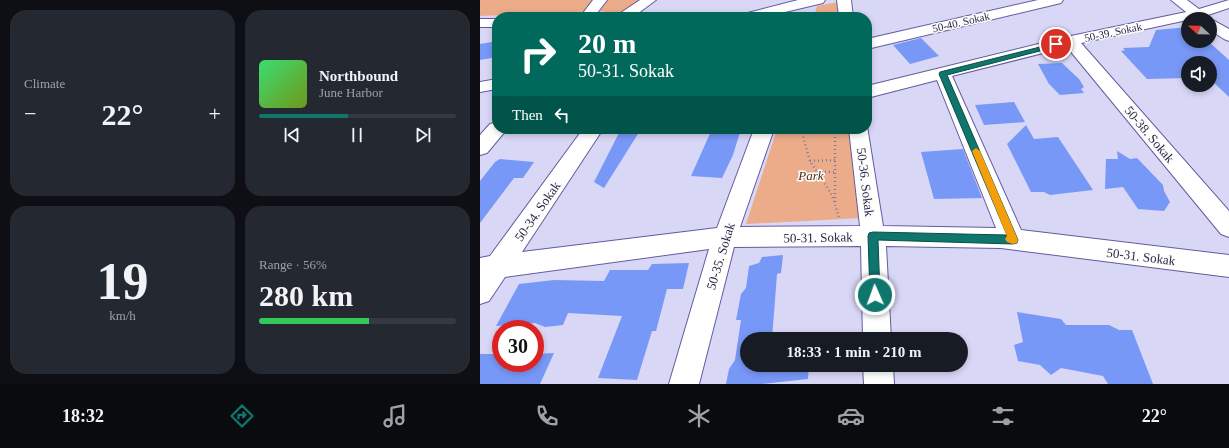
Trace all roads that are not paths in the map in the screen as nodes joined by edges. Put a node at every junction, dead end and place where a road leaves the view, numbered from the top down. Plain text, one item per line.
1 (600, 0) edge
2 (649, 0) edge
3 (844, 0) edge
4 (1056, 0) edge
5 (1178, 0) edge
6 (813, 1) edge
7 (1229, 4) edge
8 (591, 12) edge
9 (631, 12) edge
10 (766, 12) edge
11 (806, 12) edge
12 (845, 12) edge
13 (1194, 12) edge
14 (1210, 12) edge
15 (1181, 20) edge
16 (480, 23) edge
17 (492, 23) edge
18 (1217, 29) edge
19 (1229, 38) edge
20 (1071, 41) junction
21 (872, 43) edge
22 (943, 74) junction
23 (492, 85) edge
24 (480, 87) edge
25 (872, 91) edge
26 (493, 134) edge
27 (589, 134) edge
28 (762, 134) edge
29 (860, 134) edge
30 (480, 148) edge
31 (1229, 227) edge
32 (873, 236) junction
33 (725, 238) junction
34 (1013, 240) junction
35 (1229, 266) edge
36 (489, 268) edge
37 (480, 292) edge
38 (877, 332) edge
39 (878, 372) edge
40 (684, 384) edge
41 (879, 384) edge

1 - 8 street
2 - 9 street
3 - 12 street
4 - 21 street, 50-40. Sokak
5 - 13 street
6 - 10 street
6 - 11 street
7 - 14 street, 50-39. Sokak
15 - 20 street, 50-39. Sokak
16 - 17 street
18 - 19 street
20 - 22 street, 50-39. Sokak
20 - 31 street, 50-38. Sokak
22 - 25 street, 50-39. Sokak
22 - 34 street
23 - 24 street
26 - 30 street
27 - 36 street, 50-34. Sokak
28 - 33 street, 50-35. Sokak
29 - 32 street, 50-36. Sokak
32 - 33 street, 50-31. Sokak
32 - 34 street, 50-31. Sokak
32 - 38 street, 50-36. Sokak
33 - 36 street, 50-31. Sokak
33 - 40 street, 50-35. Sokak
34 - 35 street, 50-31. Sokak
36 - 37 street, 50-34. Sokak
39 - 41 street

